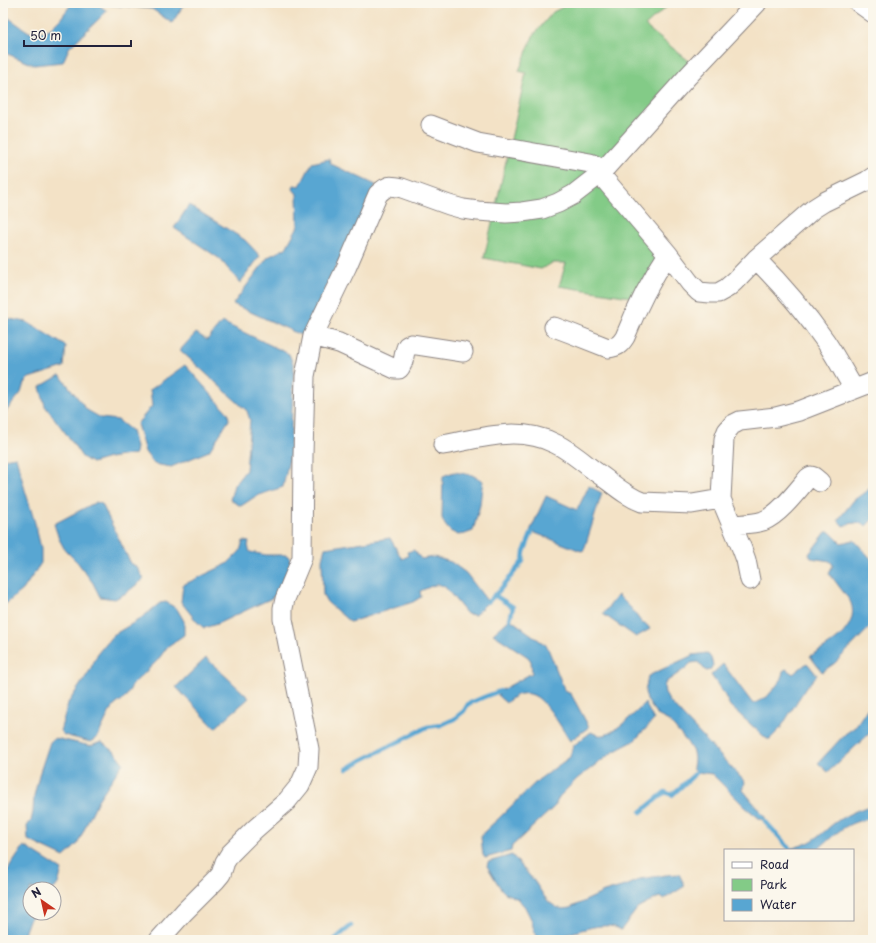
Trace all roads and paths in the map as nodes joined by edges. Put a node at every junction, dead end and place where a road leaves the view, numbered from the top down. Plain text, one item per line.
1 (757, 3) edge
2 (859, 3) edge
3 (873, 13) edge
4 (431, 125) dead end
5 (600, 174) junction
6 (873, 177) edge
7 (668, 254) junction
8 (756, 259) junction
9 (554, 327) dead end
10 (313, 336) junction
11 (463, 352) dead end
12 (873, 382) edge
13 (854, 389) junction
14 (442, 445) dead end
15 (820, 482) dead end
16 (721, 499) junction
17 (732, 525) junction
18 (750, 580) dead end
19 (159, 940) edge

1 - 5 street
2 - 3 street
4 - 5 street
5 - 7 street
5 - 10 street
6 - 8 street
7 - 8 street
7 - 9 street
8 - 13 street
10 - 11 street
10 - 19 street
12 - 13 street
13 - 16 street
14 - 16 street
15 - 17 street
16 - 17 street
17 - 18 street

